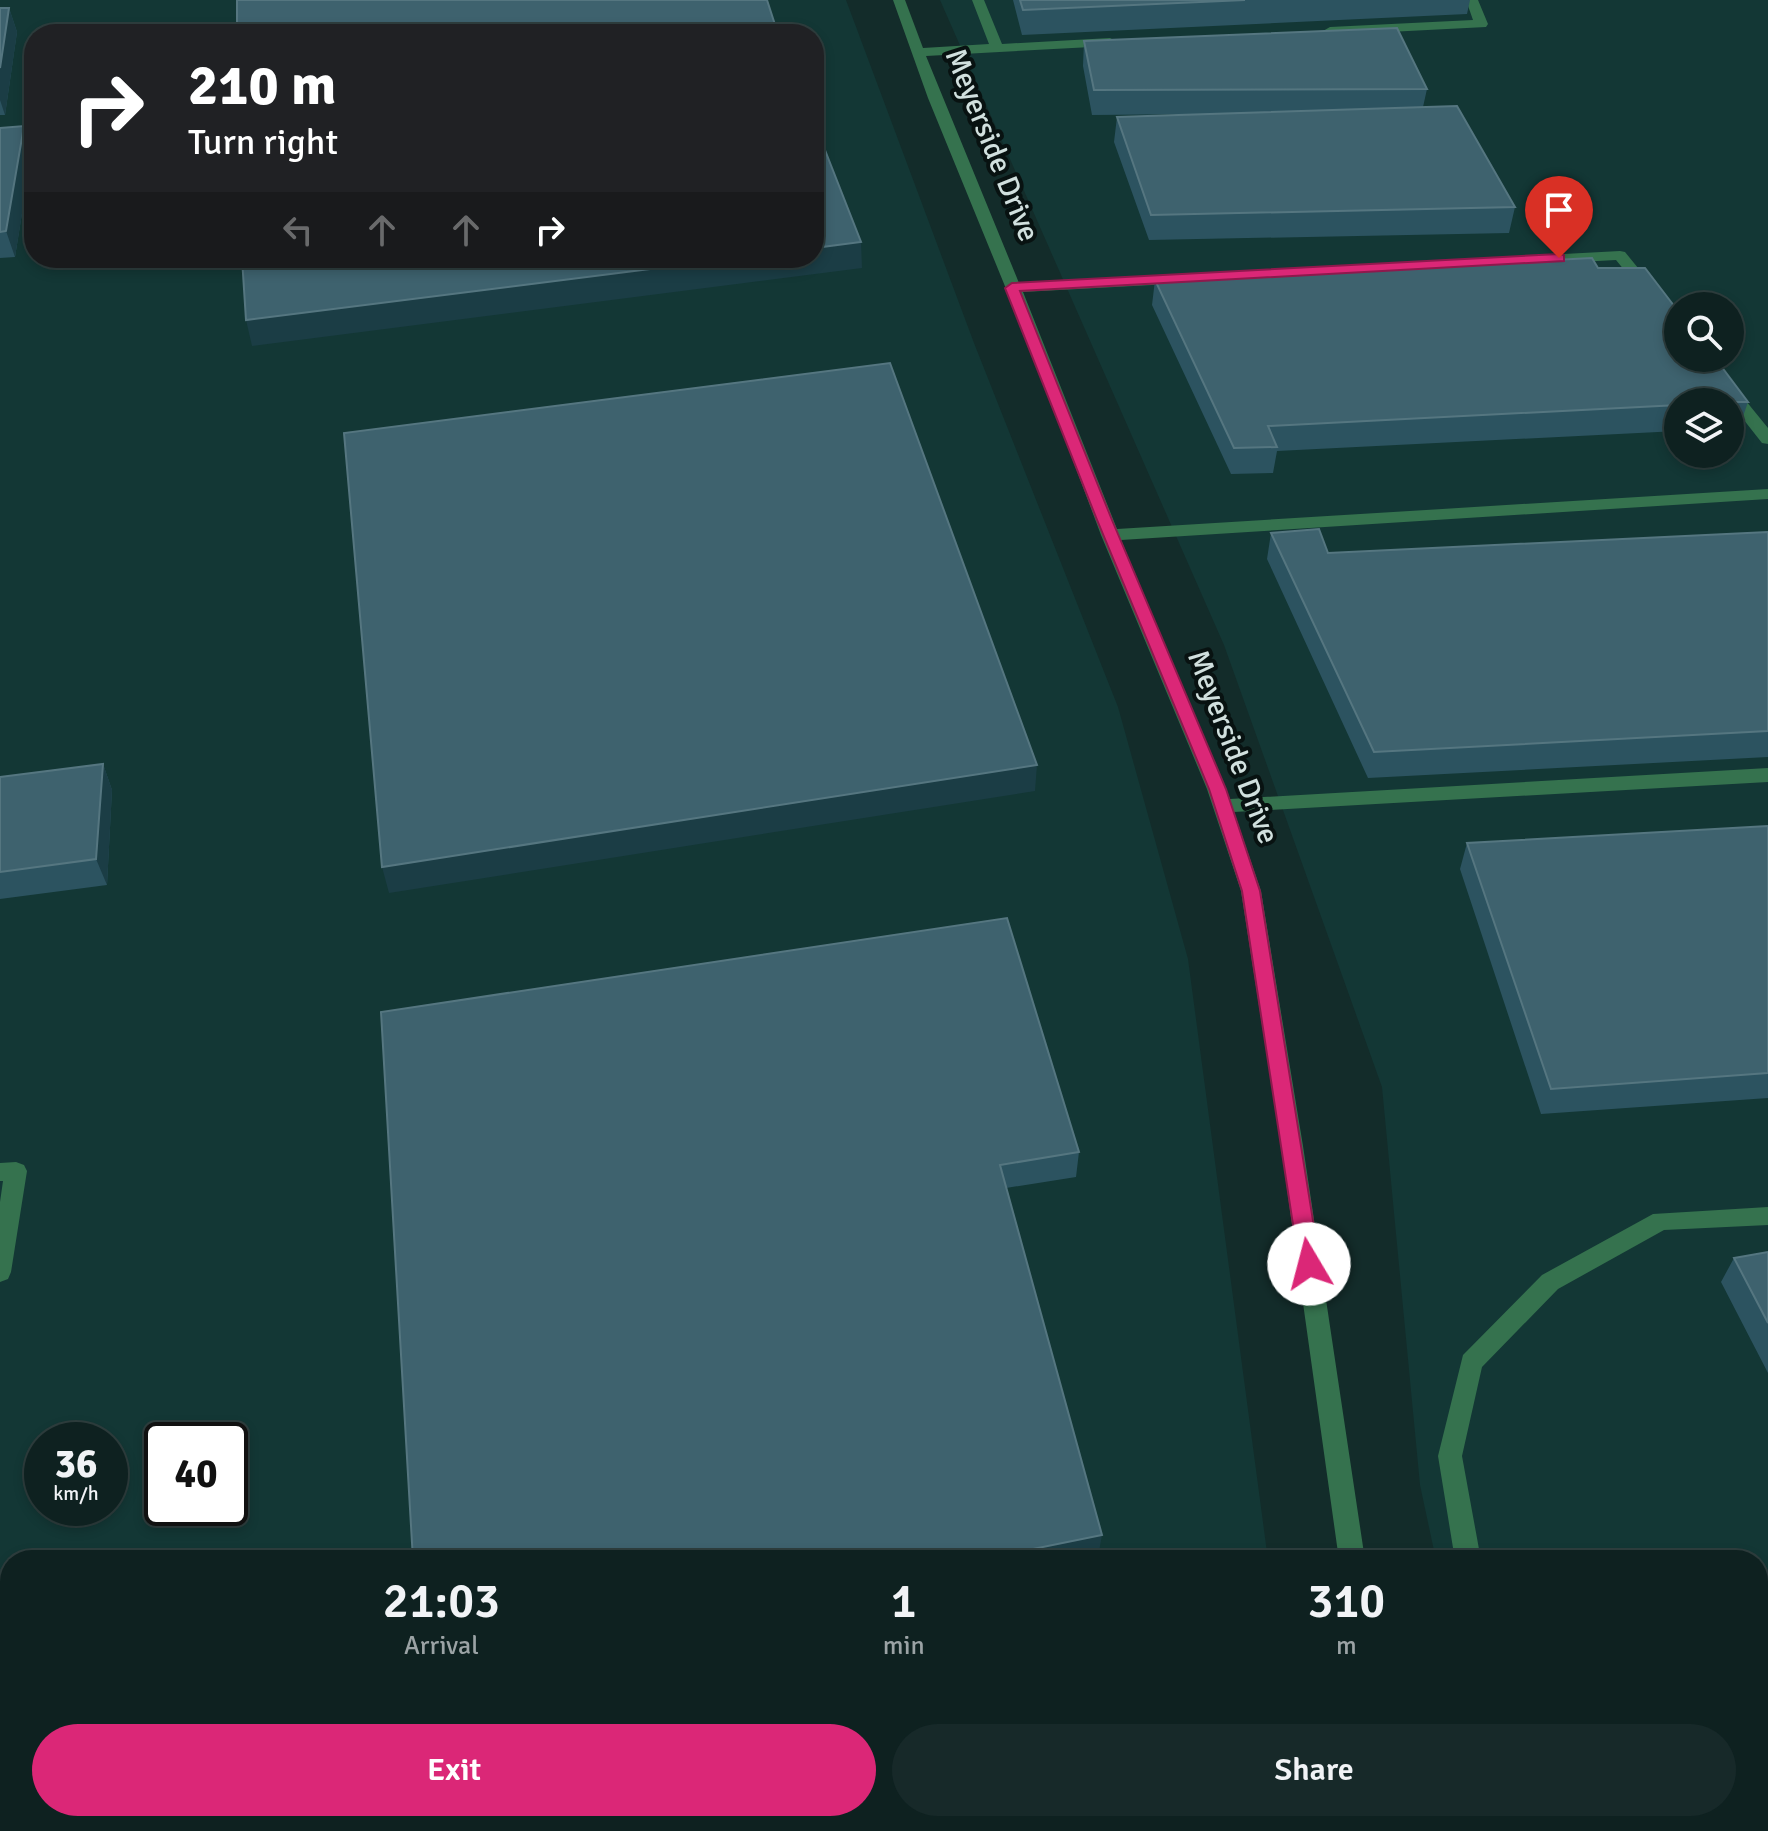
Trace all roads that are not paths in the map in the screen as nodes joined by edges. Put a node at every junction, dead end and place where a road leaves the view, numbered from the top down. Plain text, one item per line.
1 (899, 0) edge
2 (978, 0) edge
3 (1472, 0) edge
4 (1309, 32) edge
5 (1121, 42) edge
6 (997, 48) junction
7 (918, 52) junction
8 (1012, 288) junction
9 (1664, 310) edge
10 (1714, 372) edge
11 (1768, 439) edge
12 (1768, 494) edge
13 (1110, 535) junction
14 (1768, 775) edge
15 (1224, 806) junction
16 (0, 1172) edge
17 (1768, 1216) edge
18 (0, 1272) edge
19 (1351, 1550) edge
20 (1466, 1550) edge

1 - 7 street, Meyerside Drive
2 - 6 street
3 - 4 street
5 - 6 street
6 - 7 street
7 - 8 street, Meyerside Drive
8 - 9 street
8 - 13 street, Meyerside Drive
10 - 11 street
12 - 13 street
13 - 15 street, Meyerside Drive
14 - 15 street
15 - 19 street, Meyerside Drive
16 - 18 street
17 - 20 street

